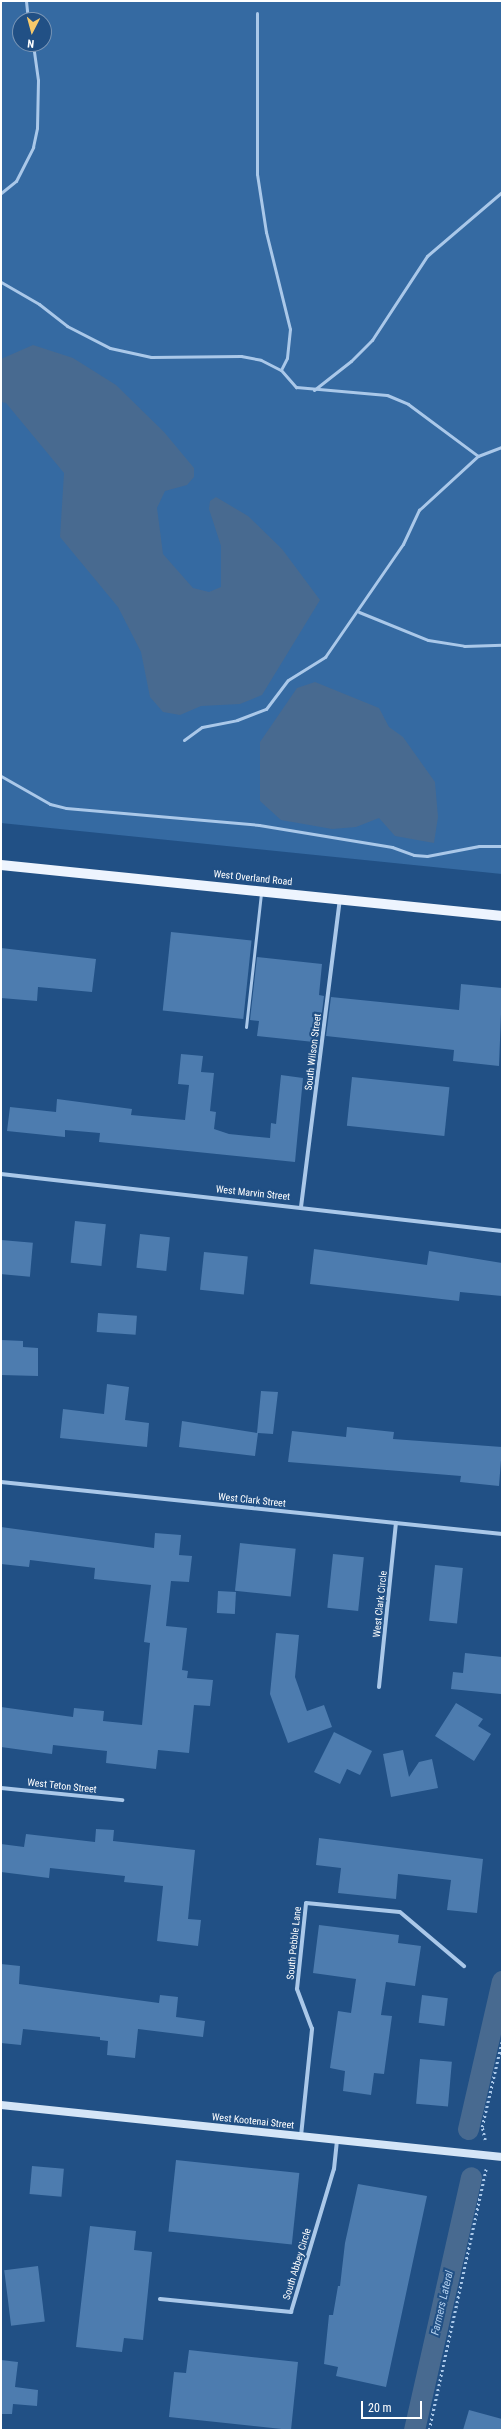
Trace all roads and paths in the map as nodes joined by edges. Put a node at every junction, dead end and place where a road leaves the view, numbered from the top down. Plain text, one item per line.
1 (26, 1) edge
2 (27, 12) edge
3 (257, 13) dead end
4 (34, 52) edge
5 (502, 192) edge
6 (1, 193) edge
7 (1, 282) edge
8 (281, 370) junction
9 (314, 390) junction
10 (502, 447) edge
11 (478, 456) junction
12 (359, 612) junction
13 (502, 646) edge
14 (184, 740) dead end
15 (1, 776) edge
16 (502, 846) edge
17 (1, 865) edge
18 (261, 892) junction
19 (340, 899) junction
20 (502, 916) edge
21 (246, 1027) dead end
22 (1, 1174) edge
23 (301, 1206) junction
24 (502, 1231) edge
25 (1, 1482) edge
26 (396, 1523) junction
27 (502, 1534) edge
28 (379, 1687) dead end
29 (1, 1788) edge
30 (122, 1800) dead end
31 (464, 1966) dead end
32 (502, 2041) edge
33 (1, 2105) edge
34 (301, 2137) junction
35 (337, 2140) junction
36 (489, 2156) junction
37 (502, 2157) edge
38 (160, 2299) dead end
39 (430, 2430) edge

1 - 2 lane
3 - 8 lane
4 - 6 lane
5 - 9 lane
7 - 8 lane
8 - 9 lane
9 - 11 lane
10 - 11 lane
11 - 12 lane
12 - 13 lane
12 - 14 lane
15 - 16 lane
17 - 18 main road, West Overland Road
18 - 19 main road, West Overland Road
18 - 21 lane
19 - 20 main road, West Overland Road
19 - 23 street, South Wilson Street
22 - 23 street, West Marvin Street
23 - 24 street, West Marvin Street
25 - 26 street, West Clark Street
26 - 27 street, West Clark Street
26 - 28 street, West Clark Circle
29 - 30 street, West Teton Street
31 - 34 street, South Pebble Lane
32 - 36 path
33 - 34 street, West Kootenai Street
34 - 35 street, West Kootenai Street
35 - 36 street, West Kootenai Street
35 - 38 street, South Abbey Circle
36 - 37 street, West Kootenai Street
36 - 39 path

